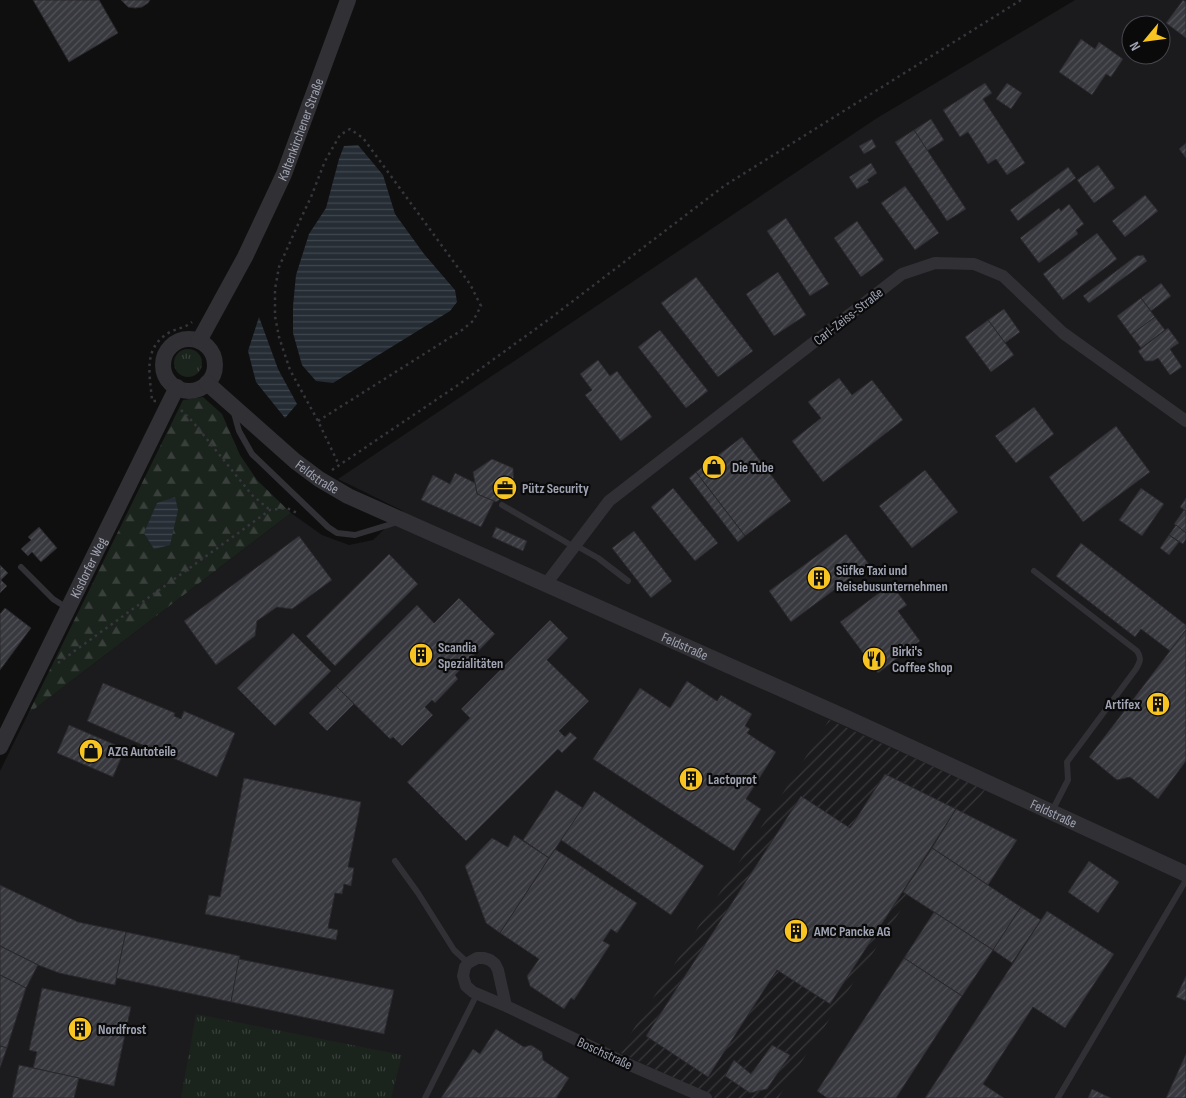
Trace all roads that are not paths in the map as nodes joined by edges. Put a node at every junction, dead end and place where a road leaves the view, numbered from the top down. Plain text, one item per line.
1 (348, 0) edge
2 (199, 341) junction
3 (207, 384) junction
4 (176, 387) junction
5 (233, 406) junction
6 (1184, 416) edge
7 (502, 505) dead end
8 (403, 521) junction
9 (574, 546) junction
10 (20, 567) dead end
11 (1034, 571) dead end
12 (628, 581) dead end
13 (546, 584) junction
14 (69, 608) junction
15 (0, 747) edge
16 (1052, 812) junction
17 (395, 861) dead end
18 (1186, 874) edge
19 (1186, 880) edge
20 (468, 963) junction
21 (477, 994) junction
22 (506, 1006) junction
23 (425, 1098) edge
24 (706, 1098) edge
25 (1058, 1098) edge

1 - 2 street, Kaltenkirchener Straße
2 - 3 street
2 - 4 street
3 - 4 street
3 - 5 street, Feldstraße
4 - 14 street, Kisdorfer Weg
5 - 8 street, Feldstraße
5 - 8 lane
6 - 9 street, Carl-Zeiss-Straße
7 - 9 lane
8 - 13 street, Feldstraße
9 - 12 lane
9 - 13 street, Carl-Zeiss-Straße
10 - 14 lane
11 - 16 lane
13 - 16 street, Feldstraße
14 - 15 street, Kisdorfer Weg
16 - 18 street, Feldstraße
17 - 20 lane
19 - 25 lane
20 - 21 street
20 - 22 street
21 - 22 street, Boschstraße
21 - 23 lane
22 - 24 street, Boschstraße

